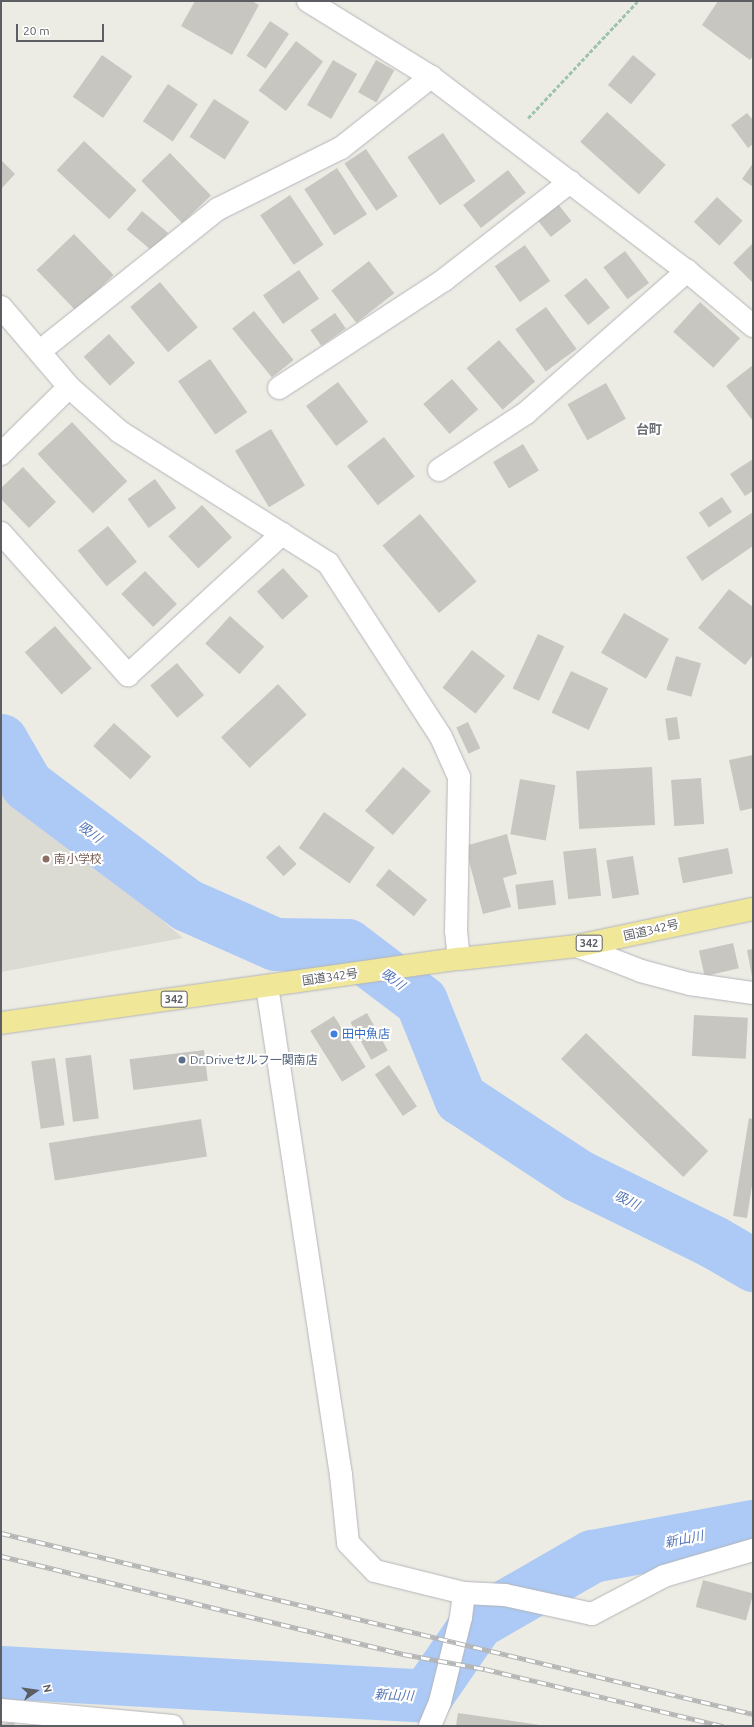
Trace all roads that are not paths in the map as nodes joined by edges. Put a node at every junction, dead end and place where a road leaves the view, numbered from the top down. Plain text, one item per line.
1 (308, 1) edge
2 (431, 77) junction
3 (570, 182) junction
4 (687, 271) junction
5 (1, 307) edge
6 (753, 326) edge
7 (40, 351) junction
8 (69, 387) junction
9 (279, 388) dead end
10 (1, 454) edge
11 (439, 470) dead end
12 (1, 534) edge
13 (282, 534) junction
14 (753, 909) edge
15 (577, 946) junction
16 (459, 959) junction
17 (267, 986) junction
18 (753, 993) edge
19 (1, 1023) edge
20 (751, 1554) edge
21 (464, 1593) junction
22 (1, 1710) edge
23 (172, 1726) edge
24 (430, 1726) edge

1 - 2 street
2 - 3 street
2 - 7 street
3 - 4 street
3 - 9 street
4 - 6 street
4 - 11 street
5 - 7 street
7 - 8 street
8 - 10 street
8 - 13 street
12 - 13 street
13 - 16 street
14 - 15 highway, 国道342号 / 342
15 - 16 highway, 国道342号 / 342
15 - 18 street
16 - 17 highway, 国道342号 / 342
17 - 19 highway, 国道342号 / 342
17 - 21 street
20 - 21 street
21 - 24 street
22 - 23 street

